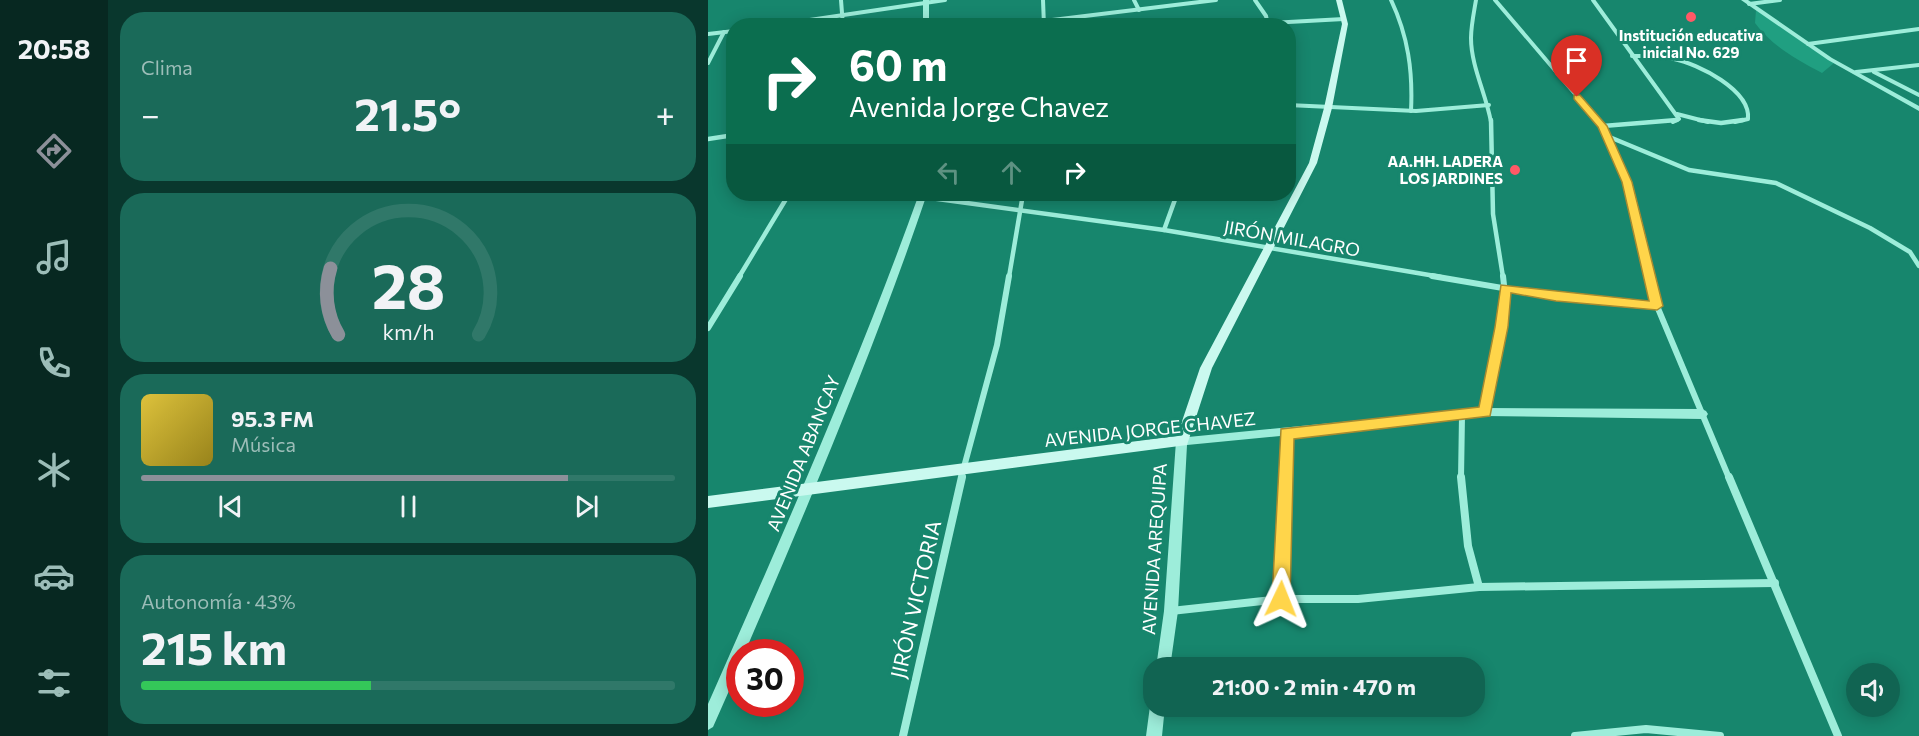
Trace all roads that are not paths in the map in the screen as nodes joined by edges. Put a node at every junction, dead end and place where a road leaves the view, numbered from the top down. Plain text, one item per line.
1 (841, 0) edge
2 (945, 0) edge
3 (1044, 0) edge
4 (1134, 0) edge
5 (1216, 0) edge
6 (1255, 0) edge
7 (1339, 0) edge
8 (1391, 0) edge
9 (1476, 0) edge
10 (1495, 0) edge
11 (1593, 0) edge
12 (1780, 0) edge
13 (926, 1) edge
14 (1746, 2) edge
15 (1139, 10) junction
16 (843, 15) junction
17 (823, 18) edge
18 (926, 18) edge
19 (1044, 18) edge
20 (1081, 18) edge
21 (1266, 18) edge
22 (1344, 19) junction
23 (1296, 22) edge
24 (1919, 29) edge
25 (724, 32) joint
26 (708, 34) edge
27 (1808, 44) junction
28 (1632, 56) junction
29 (708, 63) edge
30 (1919, 65) edge
31 (1856, 72) junction
32 (1874, 72) junction
33 (1919, 95) edge
34 (1489, 105) junction
35 (1296, 106) edge
36 (1328, 108) junction
37 (1919, 109) edge
38 (1411, 111) junction
39 (1676, 114) junction
40 (1602, 126) junction
41 (726, 136) edge
42 (1607, 136) junction
43 (708, 139) edge
44 (1296, 194) edge
45 (785, 201) edge
46 (921, 201) edge
47 (959, 201) edge
48 (1022, 201) edge
49 (1174, 201) edge
50 (1292, 201) edge
51 (1020, 211) junction
52 (1164, 230) junction
53 (1267, 248) junction
54 (1919, 266) edge
55 (1505, 288) junction
56 (1657, 306) junction
57 (708, 328) edge
58 (1485, 412) junction
59 (1702, 414) junction
60 (1462, 416) junction
61 (1286, 433) junction
62 (1182, 441) junction
63 (963, 470) junction
64 (810, 487) junction
65 (708, 502) edge
66 (1775, 583) junction
67 (1479, 587) junction
68 (1281, 599) junction
69 (1171, 611) junction
70 (1165, 657) edge
71 (1157, 717) edge
72 (708, 722) edge
73 (903, 736) edge
74 (1154, 736) edge
75 (1575, 736) edge
76 (1720, 736) edge
77 (1838, 736) edge

1 - 16 street
2 - 13 street
3 - 19 street
4 - 15 street
5 - 15 street
6 - 21 street
7 - 22 main road, AVENIDA AREQUIPA
8 - 38 street
9 - 34 street
10 - 40 street
11 - 28 street
12 - 14 street
13 - 16 street
13 - 18 street
14 - 27 street
15 - 20 street
16 - 17 street
22 - 23 street
22 - 36 main road, AVENIDA AREQUIPA
24 - 27 street
25 - 26 street
25 - 29 street
27 - 31 street
28 - 39 street
28 - 39 street
30 - 32 street
31 - 32 street
31 - 37 street
32 - 33 street
34 - 38 street
34 - 55 street
35 - 36 street
36 - 38 street
36 - 44 main road, AVENIDA AREQUIPA
39 - 40 street
40 - 42 street
41 - 43 street
42 - 54 street
42 - 56 street
45 - 57 street
46 - 64 street, AVENIDA ABANCAY
47 - 51 street, JIRÓN MILAGRO
48 - 51 street, JIRÓN VICTORIA
49 - 52 street
50 - 53 main road, AVENIDA AREQUIPA
51 - 52 street, JIRÓN MILAGRO
51 - 63 street, JIRÓN VICTORIA
52 - 53 street, JIRÓN MILAGRO
53 - 55 street, JIRÓN MILAGRO
53 - 62 main road, AVENIDA AREQUIPA
55 - 56 street, JIRÓN MILAGRO
55 - 58 street
56 - 59 street
58 - 59 street, AVENIDA JORGE CHAVEZ
58 - 60 street, AVENIDA JORGE CHAVEZ
59 - 66 street
60 - 61 street, AVENIDA JORGE CHAVEZ
60 - 67 street
61 - 62 street, AVENIDA JORGE CHAVEZ
61 - 68 street
62 - 63 main road, AVENIDA JORGE CHAVEZ
62 - 69 street, AVENIDA AREQUIPA
63 - 64 main road, AVENIDA JORGE CHAVEZ
63 - 73 street, JIRÓN VICTORIA
64 - 65 main road, AVENIDA JORGE CHAVEZ
64 - 72 street, AVENIDA ABANCAY
66 - 67 street
66 - 77 street
67 - 68 street
68 - 69 street
69 - 70 street, AVENIDA AREQUIPA
71 - 74 street
75 - 76 street

